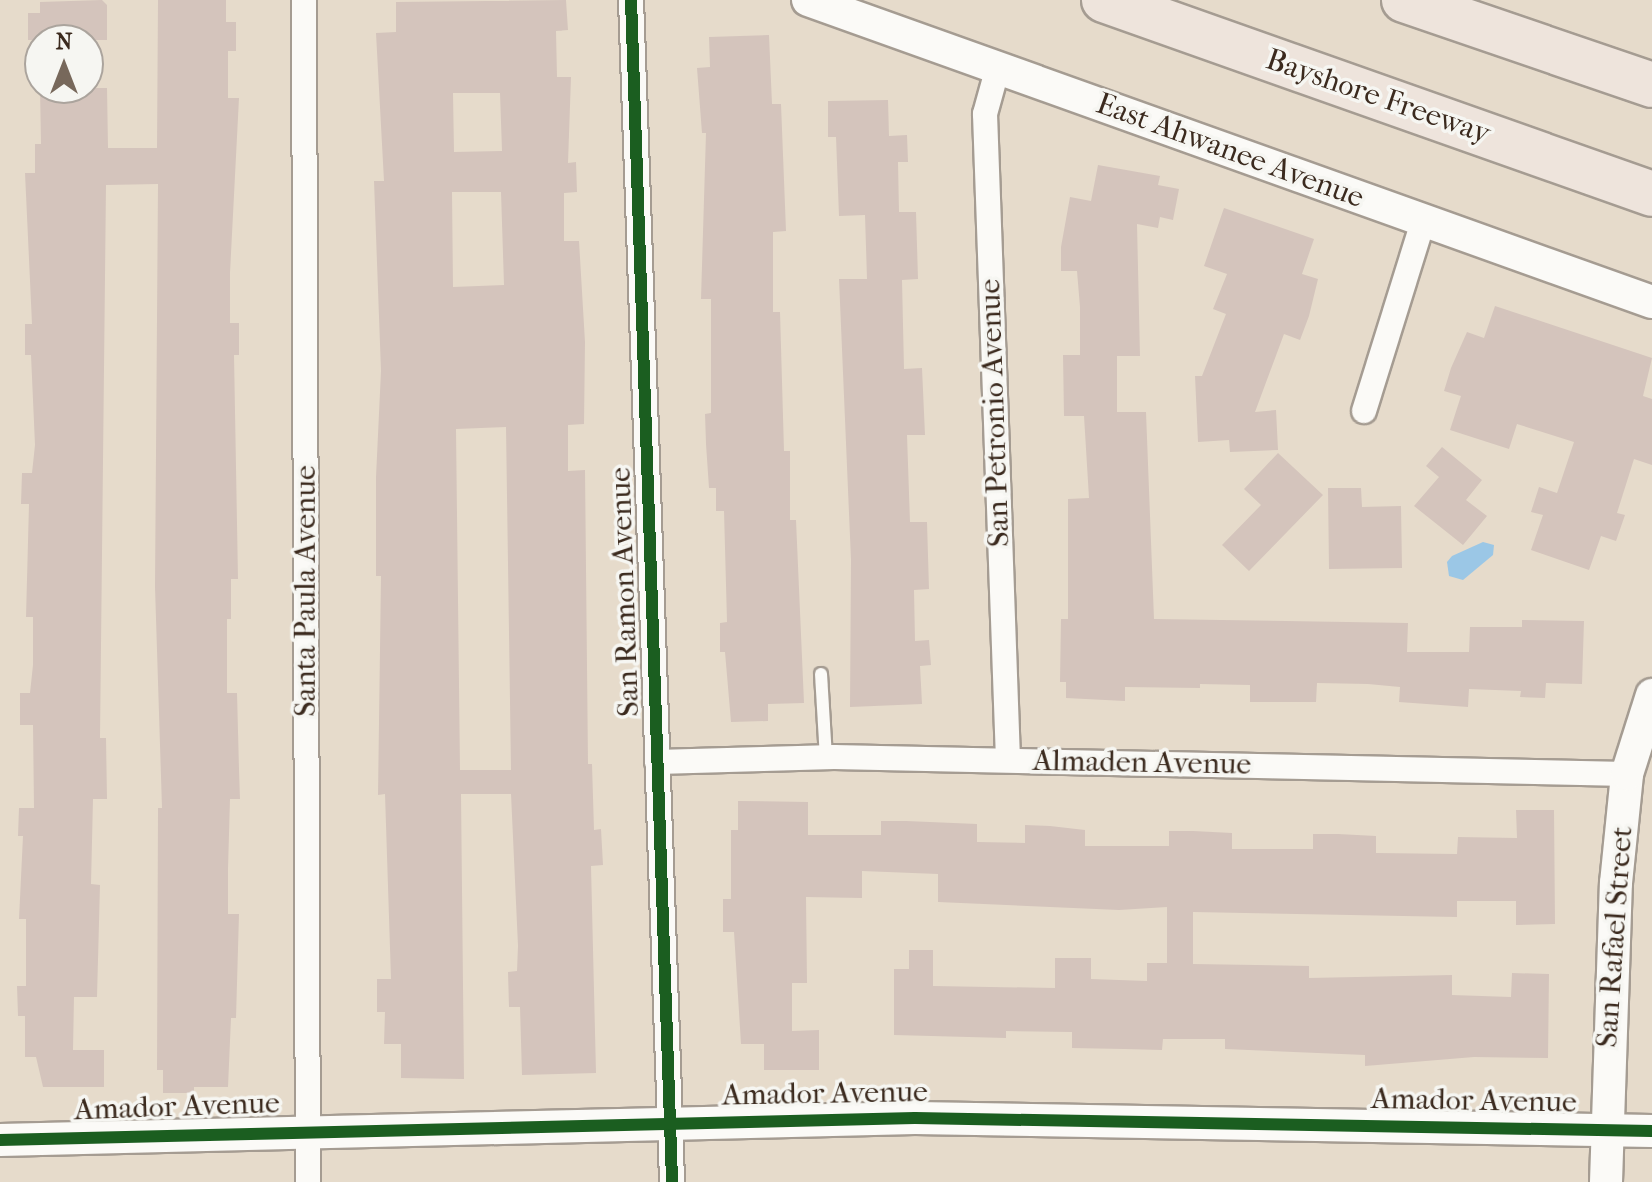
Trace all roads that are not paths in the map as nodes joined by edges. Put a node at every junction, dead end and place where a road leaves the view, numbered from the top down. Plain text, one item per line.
1 (304, 0) edge
2 (631, 0) edge
3 (808, 0) edge
4 (1104, 0) edge
5 (1404, 0) edge
6 (998, 67) junction
7 (1652, 85) edge
8 (1652, 194) edge
9 (1423, 221) junction
10 (1652, 302) edge
11 (1364, 411) dead end
12 (821, 674) dead end
13 (1652, 695) edge
14 (826, 757) junction
15 (1008, 760) junction
16 (657, 762) junction
17 (1627, 774) junction
18 (670, 1123) junction
19 (308, 1129) junction
20 (1606, 1130) junction
21 (1652, 1131) edge
22 (0, 1140) edge
23 (308, 1182) edge
24 (672, 1182) edge
25 (1606, 1182) edge

1 - 19 street, Santa Paula Avenue
2 - 16 street, San Ramon Avenue
3 - 6 street, East Ahwanee Avenue
4 - 8 highway, Bayshore Freeway
5 - 7 highway
6 - 9 street, East Ahwanee Avenue
6 - 15 street, San Petronio Avenue
9 - 10 street, East Ahwanee Avenue
9 - 11 street
12 - 14 lane
13 - 17 street, San Rafael Street
14 - 15 street, Almaden Avenue
14 - 16 street, Almaden Avenue
15 - 17 street, Almaden Avenue
16 - 18 street, San Ramon Avenue
17 - 20 street, San Rafael Street
18 - 19 street, Amador Avenue
18 - 20 street, Amador Avenue
18 - 24 street, San Ramon Avenue
19 - 22 street, Amador Avenue
19 - 23 street, Santa Paula Avenue
20 - 21 street, Amador Avenue
20 - 25 street, San Rafael Street

